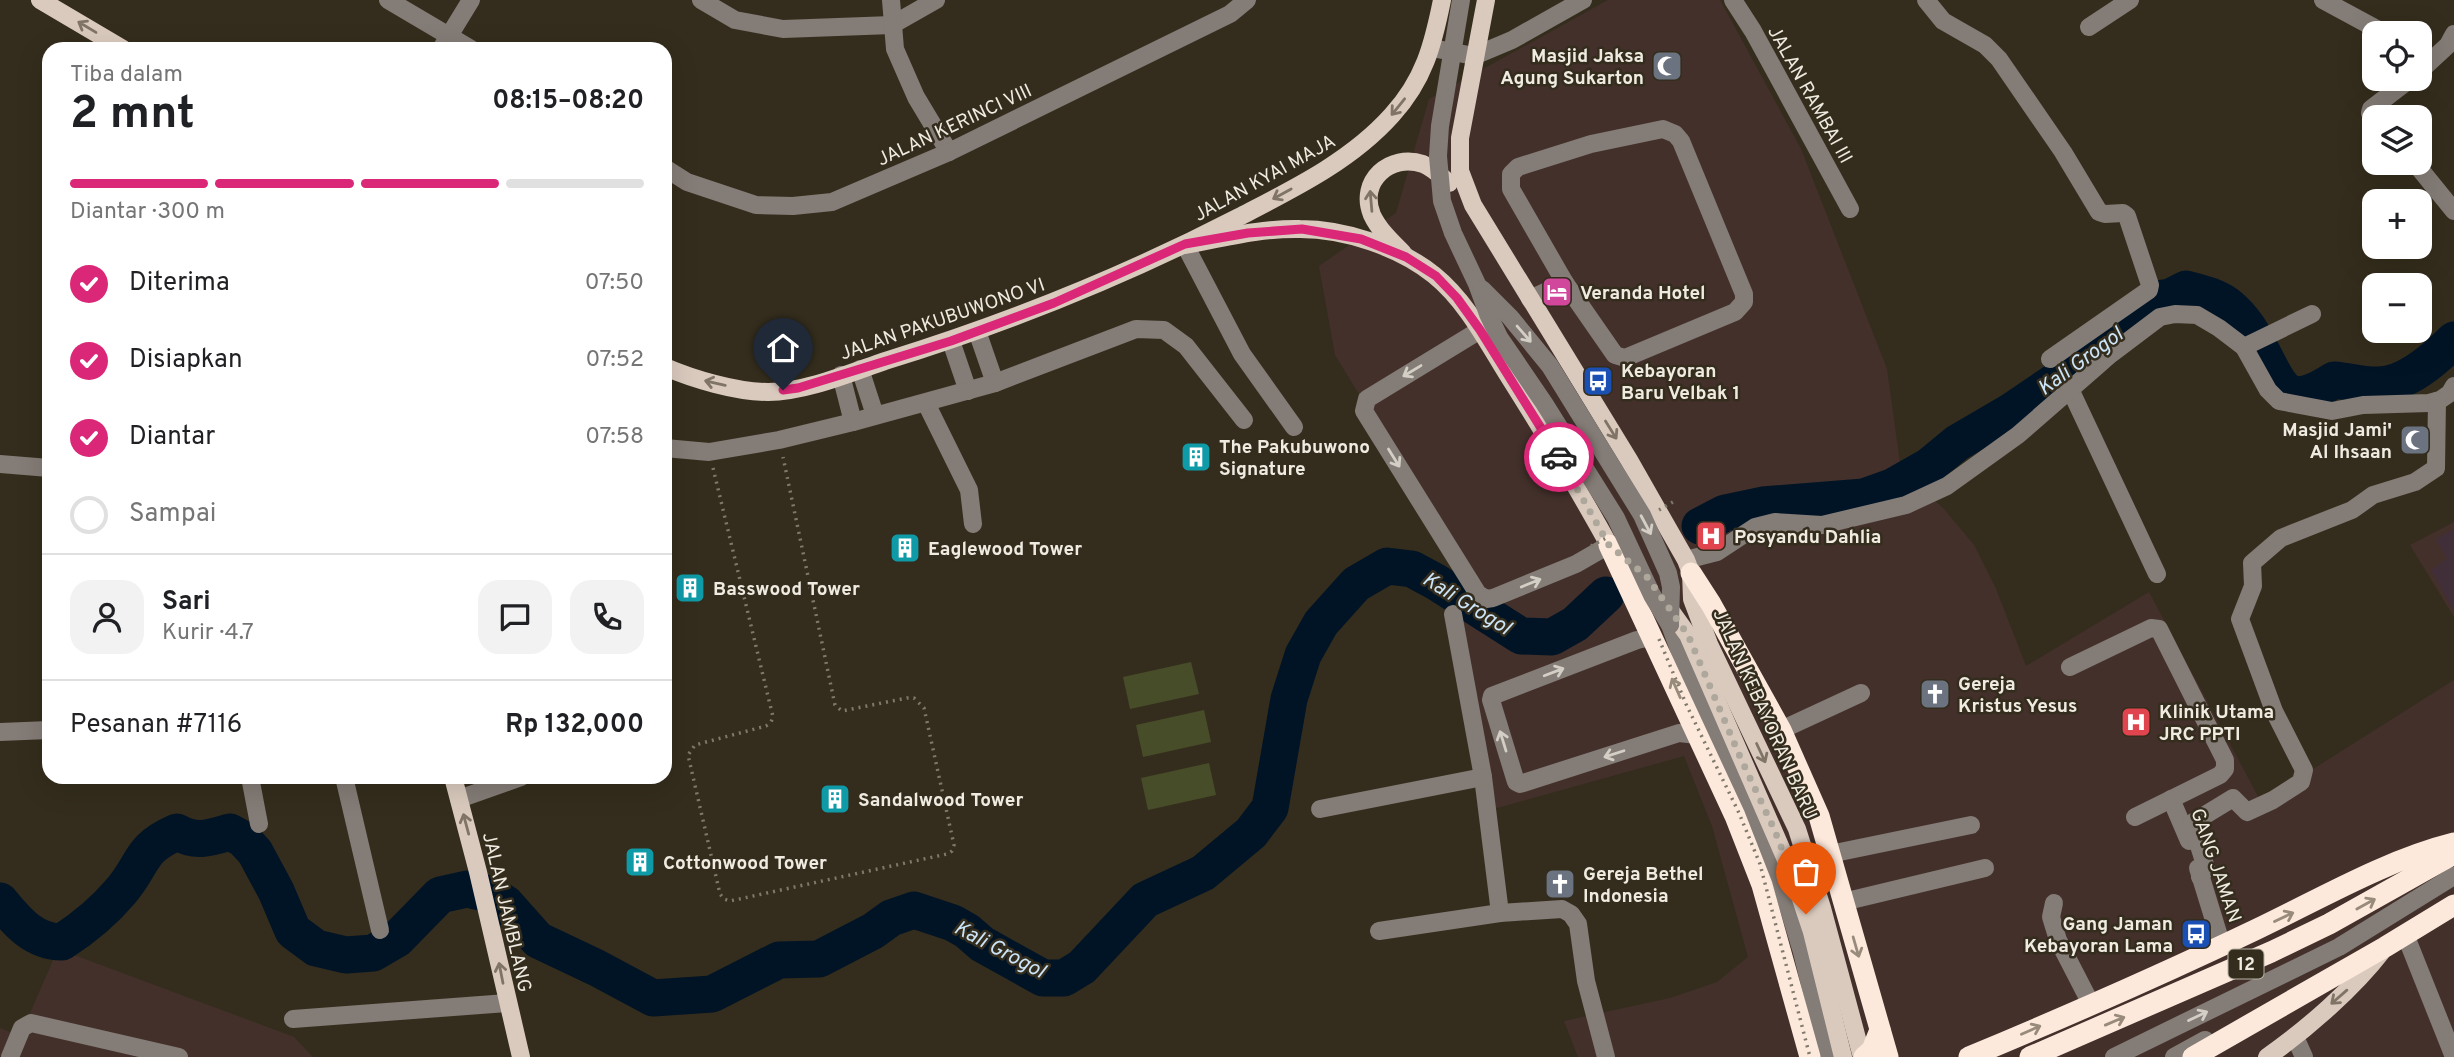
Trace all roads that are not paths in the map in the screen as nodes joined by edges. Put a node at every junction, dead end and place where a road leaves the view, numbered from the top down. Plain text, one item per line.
1 (388, 0) edge
2 (471, 0) edge
3 (701, 0) edge
4 (891, 0) edge
5 (936, 0) edge
6 (1247, 0) edge
7 (1442, 0) edge
8 (1461, 0) edge
9 (1486, 0) edge
10 (1583, 0) edge
11 (1733, 0) edge
12 (1926, 0) edge
13 (2130, 0) edge
14 (2323, 0) edge
15 (46, 2) edge
16 (2362, 21) edge
17 (892, 25) junction
18 (2089, 27) dead end
19 (2454, 34) edge
20 (112, 42) edge
21 (444, 42) edge
22 (446, 42) edge
23 (1432, 48) junction
24 (1474, 56) junction
25 (2432, 59) edge
26 (2393, 91) edge
27 (2376, 105) edge
28 (949, 152) junction
29 (672, 172) edge
30 (2425, 175) edge
31 (1850, 209) dead end
32 (2454, 211) edge
33 (1485, 226) junction
34 (1185, 244) junction
35 (1406, 257) junction
36 (1566, 283) junction
37 (1477, 284) junction
38 (1530, 299) junction
39 (2312, 314) dead end
40 (1480, 330) junction
41 (977, 331) junction
42 (951, 341) junction
43 (2250, 345) junction
44 (2050, 359) dead end
45 (860, 369) junction
46 (672, 370) edge
47 (841, 375) junction
48 (995, 383) junction
49 (2454, 386) edge
50 (2070, 389) junction
51 (968, 391) junction
52 (2437, 401) junction
53 (926, 402) junction
54 (875, 415) junction
55 (1244, 420) dead end
56 (853, 422) junction
57 (1294, 427) dead end
58 (672, 448) edge
59 (0, 464) edge
60 (42, 467) edge
61 (973, 524) dead end
62 (1609, 545) junction
63 (1688, 566) junction
64 (2158, 574) dead end
65 (1453, 614) dead end
66 (1659, 631) junction
67 (2070, 667) dead end
68 (1861, 693) dead end
69 (42, 730) edge
70 (1781, 730) junction
71 (0, 732) edge
72 (1697, 735) junction
73 (1483, 777) junction
74 (251, 784) edge
75 (346, 784) edge
76 (455, 784) edge
77 (501, 784) edge
78 (459, 799) junction
79 (2171, 799) junction
80 (1320, 809) dead end
81 (2135, 817) dead end
82 (259, 824) dead end
83 (1971, 825) dead end
84 (2454, 843) edge
85 (1830, 853) junction
86 (2454, 854) edge
87 (1985, 868) dead end
88 (2454, 876) edge
89 (2200, 877) junction
90 (2454, 896) edge
91 (1843, 902) junction
92 (2054, 903) dead end
93 (2454, 905) edge
94 (1500, 914) junction
95 (380, 930) dead end
96 (1379, 931) dead end
97 (2405, 934) junction
98 (2222, 946) junction
99 (2385, 947) junction
100 (507, 1003) junction
101 (2091, 1004) junction
102 (293, 1019) dead end
103 (1880, 1030) junction
104 (2295, 1037) junction
105 (1816, 1055) edge
106 (10, 1057) edge
107 (179, 1057) edge
108 (521, 1057) edge
109 (1605, 1057) edge
110 (1843, 1057) edge
111 (1863, 1057) edge
112 (1888, 1057) edge
113 (1969, 1057) edge
114 (2030, 1057) edge
115 (2114, 1057) edge
116 (2174, 1057) edge
117 (2193, 1057) edge
118 (2267, 1057) edge
119 (2304, 1057) edge
120 (2454, 1057) edge

1 - 21 street
2 - 22 street
3 - 17 street
4 - 17 street
5 - 17 street
6 - 28 street, JALAN KERINCI VIII
7 - 23 main road, JALAN KYAI MAJA
8 - 37 street, bridge
9 - 24 main road
10 - 24 street
11 - 31 street, JALAN RAMBAI III
12 - 44 street
13 - 18 street
14 - 16 street
20 -> 15 main road
17 - 28 street
19 - 25 street
23 - 24 street
23 -> 34 main road, JALAN KYAI MAJA
24 - 33 main road
26 - 27 street
28 - 29 street, JALAN KERINCI VIII
30 - 32 street
35 -> 33 main road
33 - 38 main road, JALAN KEBAYORAN BARU
34 - 35 main road, JALAN KEBAYORAN BARU
34 - 41 main road, JALAN PAKUBUWONO VI
34 - 57 street
35 - 40 main road, JALAN KEBAYORAN BARU
36 - 36 street
36 - 38 street
37 - 66 street, bridge
37 -> 66 street, bridge
38 -> 63 main road, JALAN KEBAYORAN BARU
39 - 43 street
40 - 62 main road, JALAN KEBAYORAN BARU
40 -> 62 street
41 - 42 main road, JALAN PAKUBUWONO VI
41 - 48 street
42 - 45 main road, JALAN PAKUBUWONO VI
42 - 51 street
43 - 50 street
43 - 52 street
45 - 47 main road, JALAN PAKUBUWONO VI
45 - 54 street
47 -> 46 main road, JALAN PAKUBUWONO VI
47 - 56 street
48 - 51 street
48 - 55 street
49 - 52 street
50 - 63 street
50 - 64 street
51 - 53 street
52 - 89 street
53 - 54 street
53 - 61 street
54 - 56 street
56 - 58 street
59 - 60 street
62 - 66 highway
62 - 110 main road, JALAN KEBAYORAN BARU
63 - 70 highway
63 -> 111 main road, JALAN KEBAYORAN BARU
65 - 73 street
72 -> 66 highway
72 -> 66 street
66 - 105 street
67 - 79 street
68 - 70 street
69 - 71 street
70 - 85 highway
72 - 105 highway
73 - 80 street
73 - 94 street
74 - 82 street
75 - 95 street
76 - 78 main road, JALAN JAMBLANG
77 - 78 street
100 -> 78 main road, JALAN JAMBLANG
79 - 81 street
79 - 89 street, GANG JAMAN
83 - 85 street
98 -> 84 highway
85 - 91 highway
114 -> 86 highway, 12
87 - 91 street
115 -> 88 street
89 - 98 street, GANG JAMAN
90 - 116 street
91 -> 103 highway
92 - 101 street
93 - 97 highway
94 - 96 street
94 - 109 street
97 - 99 highway
97 - 120 street
98 - 101 highway
99 -> 104 main road
99 - 117 highway
100 - 102 street
100 - 108 main road, JALAN JAMBLANG
113 -> 101 highway
103 - 111 highway
103 - 112 highway
104 - 118 main road
104 - 119 street
106 - 107 street

